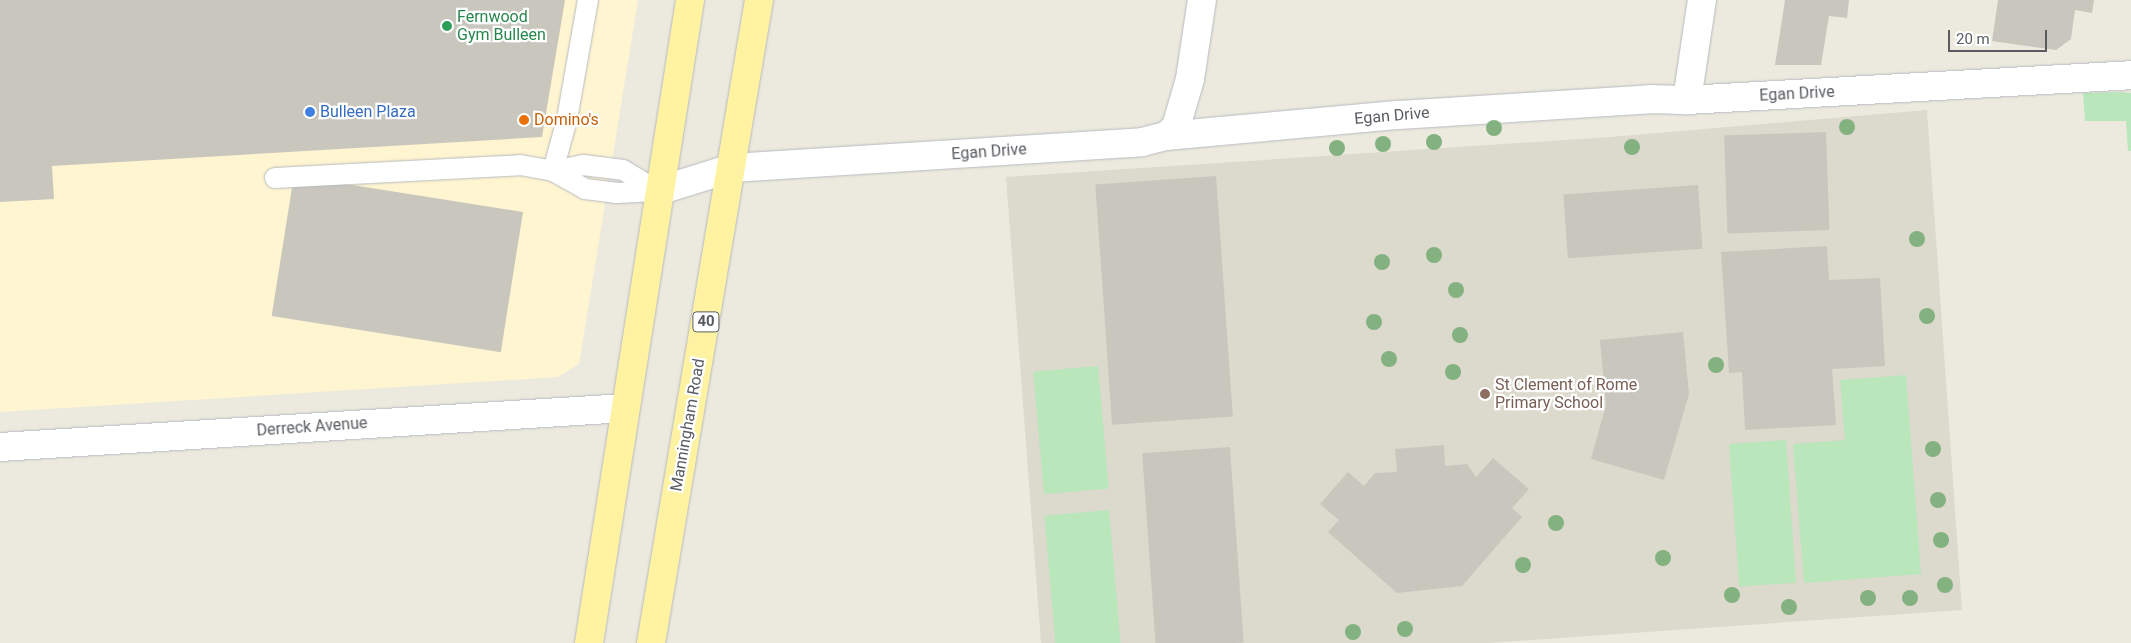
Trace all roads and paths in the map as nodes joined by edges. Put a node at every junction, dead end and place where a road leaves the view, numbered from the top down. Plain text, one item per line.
1 (588, 0) edge
2 (690, 0) edge
3 (759, 0) edge
4 (1202, 0) edge
5 (1702, 0) edge
6 (2131, 75) edge
7 (1687, 100) junction
8 (1166, 136) junction
9 (732, 168) junction
10 (553, 171) junction
11 (275, 178) dead end
12 (658, 191) junction
13 (625, 408) junction
14 (0, 447) edge
15 (589, 643) edge
16 (651, 643) edge

1 - 10 lane
2 - 12 main road
3 - 9 main road, Manningham Road / 40
4 - 8 street
5 - 7 street
6 - 7 street, Egan Drive
7 - 8 street, Egan Drive
8 - 9 street, Egan Drive
9 - 12 street, Egan Drive
9 - 16 main road, Manningham Road / 40
10 - 11 lane
10 - 12 lane
12 - 13 main road
13 - 14 street, Derreck Avenue
13 - 15 main road

